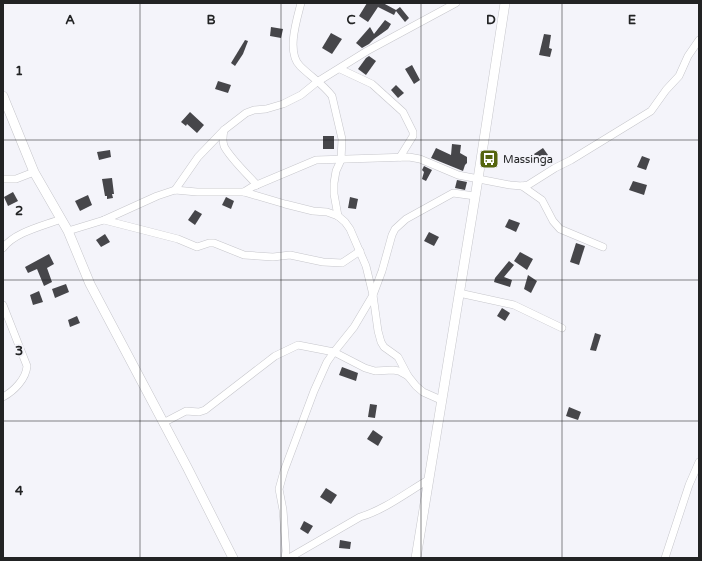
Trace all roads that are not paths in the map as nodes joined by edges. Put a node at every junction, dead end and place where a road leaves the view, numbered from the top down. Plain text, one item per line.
1 (301, 3) edge
2 (504, 3) edge
3 (451, 4) edge
4 (699, 40) edge
5 (340, 69) junction
6 (317, 82) junction
7 (3, 96) edge
8 (224, 130) junction
9 (400, 157) junction
10 (340, 160) junction
11 (34, 172) junction
12 (3, 179) edge
13 (478, 179) junction
14 (257, 185) junction
15 (522, 186) junction
16 (175, 190) junction
17 (244, 192) junction
18 (475, 196) junction
19 (338, 216) junction
20 (61, 219) junction
21 (104, 220) junction
22 (68, 231) junction
23 (603, 247) dead end
24 (3, 248) edge
25 (360, 251) junction
26 (459, 293) junction
27 (373, 295) junction
28 (3, 305) edge
29 (562, 328) dead end
30 (334, 352) junction
31 (408, 376) junction
32 (3, 397) edge
33 (441, 400) junction
34 (164, 423) junction
35 (699, 462) edge
36 (428, 480) junction
37 (233, 558) edge
38 (285, 558) edge
39 (289, 558) edge
40 (416, 558) edge
41 (665, 558) edge

1 - 6 street
2 - 13 street
3 - 5 street
4 - 15 street
5 - 6 street
5 - 9 street
6 - 8 street
6 - 10 street
7 - 11 street
8 - 14 street
8 - 16 street
9 - 10 street
9 - 13 street
10 - 14 street
10 - 19 street
11 - 12 street
11 - 20 street
13 - 15 street
13 - 18 street
14 - 17 street
15 - 23 street
16 - 17 street
16 - 21 street
17 - 19 street
18 - 26 street
18 - 27 street
19 - 25 street
20 - 22 street
20 - 24 street
21 - 22 street
21 - 25 street
22 - 34 street
25 - 27 street
26 - 29 street
26 - 33 street
27 - 30 street
27 - 31 street
28 - 32 street
30 - 31 street
30 - 34 street
30 - 38 street
31 - 33 street
33 - 36 street
34 - 37 street
35 - 41 street
36 - 39 street
36 - 40 street

